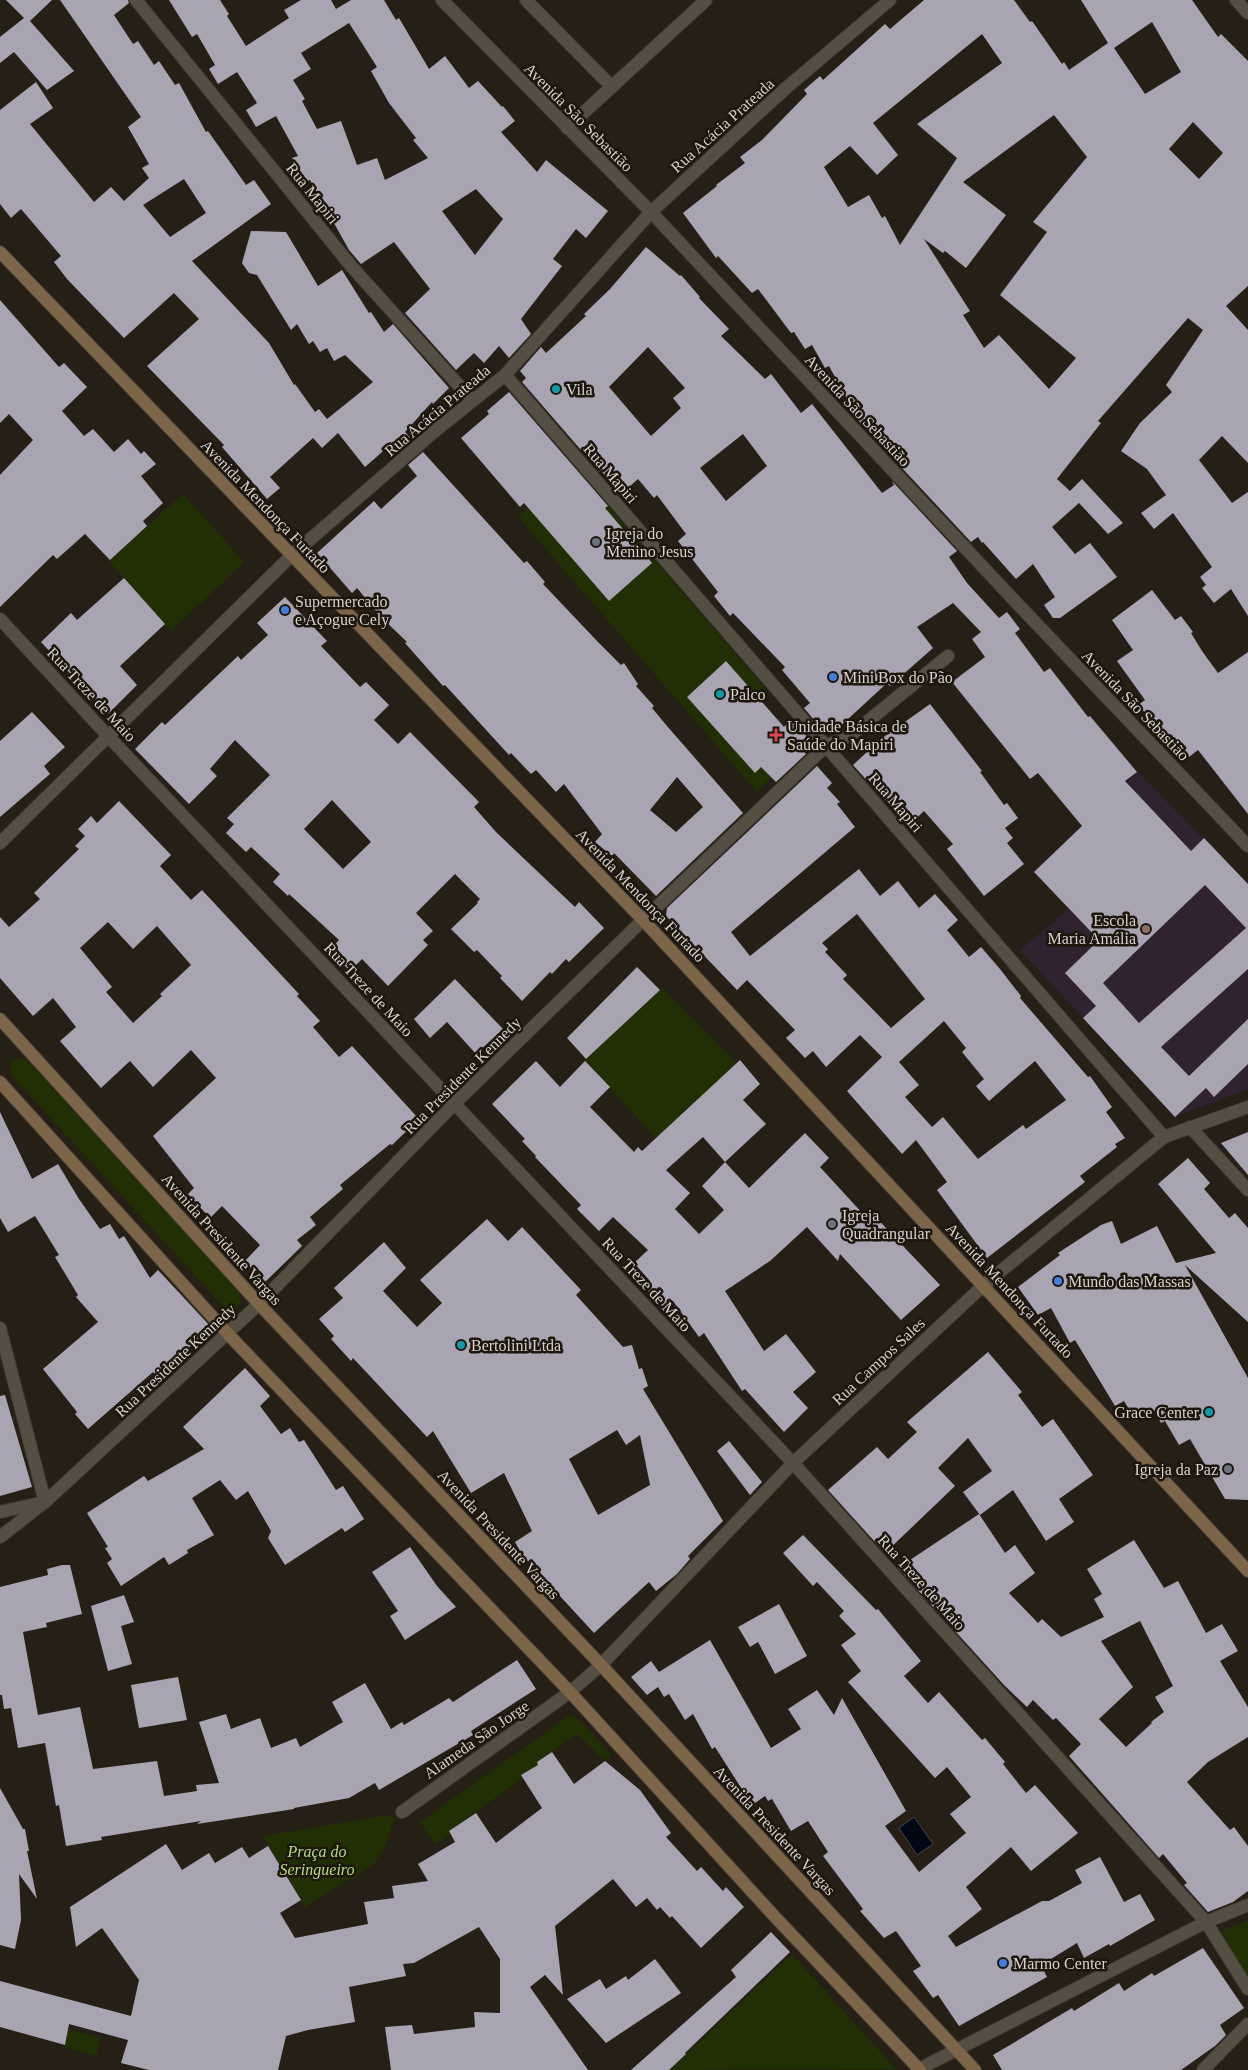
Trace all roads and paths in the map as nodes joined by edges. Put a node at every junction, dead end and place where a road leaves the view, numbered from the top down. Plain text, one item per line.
1 (136, 0) edge
2 (442, 0) edge
3 (526, 0) edge
4 (706, 0) edge
5 (890, 0) edge
6 (1236, 0) edge
7 (1248, 13) edge
8 (612, 87) junction
9 (567, 128) junction
10 (651, 212) junction
11 (0, 252) edge
12 (505, 375) junction
13 (472, 400) junction
14 (291, 556) junction
15 (0, 619) edge
16 (948, 656) dead end
17 (108, 736) junction
18 (826, 746) junction
19 (0, 843) edge
20 (1248, 846) edge
21 (643, 920) junction
22 (0, 1019) edge
23 (0, 1082) edge
24 (455, 1104) junction
25 (1248, 1107) edge
26 (1190, 1127) junction
27 (1164, 1137) junction
28 (1248, 1190) edge
29 (984, 1285) junction
30 (259, 1304) junction
31 (0, 1328) edge
32 (228, 1334) junction
33 (792, 1463) junction
34 (45, 1502) junction
35 (0, 1512) edge
36 (0, 1537) edge
37 (1248, 1571) edge
38 (601, 1665) junction
39 (570, 1692) junction
40 (402, 1812) dead end
41 (1248, 1905) edge
42 (1206, 1922) junction
43 (1248, 1990) edge
44 (1248, 2024) edge
45 (956, 2050) junction
46 (919, 2070) edge
47 (975, 2070) edge
48 (1203, 2070) edge

1 - 13 street, Rua Mapiri
2 - 9 street, Avenida São Sebastião
3 - 8 street
4 - 8 street
5 - 10 street, Rua Acácia Prateada
6 - 7 street
8 - 9 street
9 - 10 street, Avenida São Sebastião
10 - 12 street, Rua Acácia Prateada
10 - 20 street, Avenida São Sebastião
11 - 14 street, Avenida Mendonça Furtado
12 - 13 street, Rua Acácia Prateada
12 - 18 street, Rua Mapiri
13 - 14 street, Rua Acácia Prateada
14 - 17 street, Rua Acácia Prateada
14 - 21 street, Avenida Mendonça Furtado
15 - 17 street, Rua Treze de Maio
16 - 18 street, Rua Presidente Kennedy
17 - 19 street, Rua Acácia Prateada
17 - 24 street, Rua Treze de Maio
18 - 21 street, Rua Presidente Kennedy
18 - 27 street, Rua Mapiri
21 - 24 street, Rua Presidente Kennedy
21 - 29 street, Avenida Mendonça Furtado
22 - 30 street, Avenida Presidente Vargas
23 - 32 street
24 - 30 street, Rua Presidente Kennedy
24 - 33 street, Rua Treze de Maio
25 - 26 street, Rua Campos Sales
26 - 27 street, Rua Campos Sales
26 - 28 street
27 - 29 street, Rua Campos Sales
29 - 33 street, Rua Campos Sales
29 - 37 street, Avenida Mendonça Furtado
30 - 32 street, Rua Presidente Kennedy
30 - 38 street, Avenida Presidente Vargas
31 - 34 street
32 - 34 street, Rua Presidente Kennedy
32 - 39 street
33 - 38 street, Rua Campos Sales
33 - 42 street, Rua Treze de Maio
34 - 35 street
34 - 36 street, Rua Presidente Kennedy
38 - 39 street, Rua Campos Sales
38 - 45 street, Avenida Presidente Vargas
39 - 40 street, Alameda São Jorge
39 - 46 street
41 - 42 street
42 - 43 street, Rua Treze de Maio
42 - 45 street
44 - 48 street
45 - 46 street
45 - 47 street, Avenida Presidente Vargas

